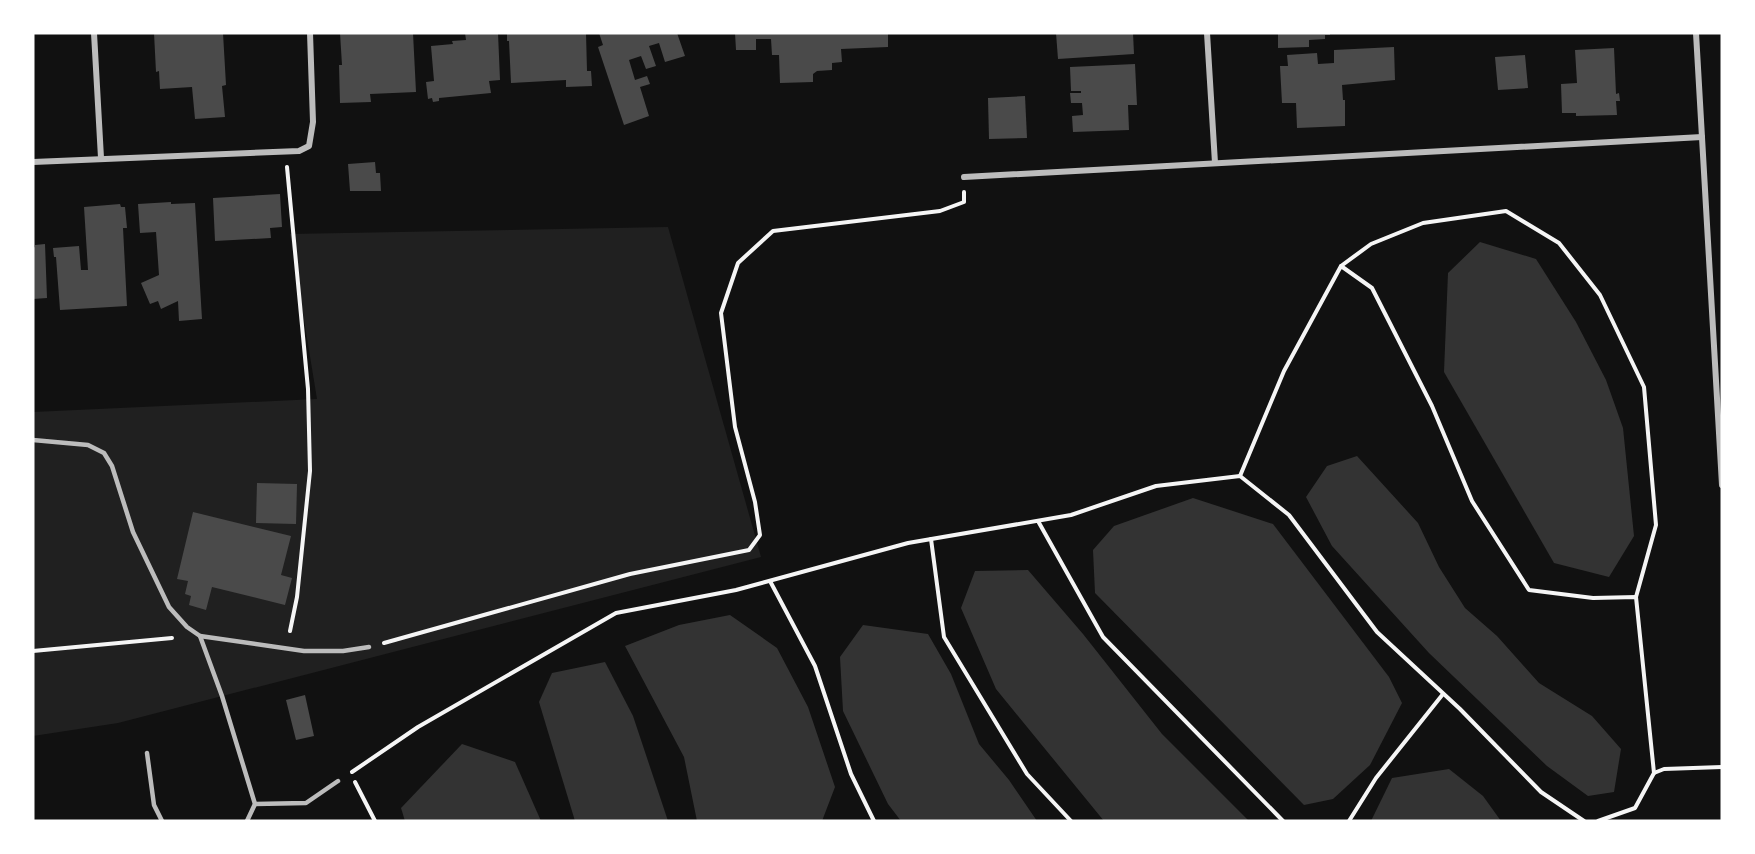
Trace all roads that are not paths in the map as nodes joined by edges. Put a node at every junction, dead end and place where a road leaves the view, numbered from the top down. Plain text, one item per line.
1 (94, 33) edge
2 (310, 33) edge
3 (1207, 33) edge
4 (1696, 33) edge
5 (1702, 138) junction
6 (101, 158) junction
7 (33, 162) edge
8 (1215, 164) junction
9 (964, 177) road end
10 (1720, 420) edge
11 (33, 440) edge
12 (1722, 485) edge
13 (200, 636) junction
14 (369, 647) road end
15 (147, 753) dead end
16 (338, 781) road end
17 (255, 804) junction
18 (162, 821) edge
19 (247, 821) edge

1 - 6 street
2 - 6 street
3 - 8 street
4 - 5 street
5 - 8 street
5 - 10 street
6 - 7 street
8 - 9 street
10 - 12 street
11 - 13 lane
13 - 14 lane
13 - 17 lane
15 - 18 lane
16 - 17 lane
17 - 19 lane

